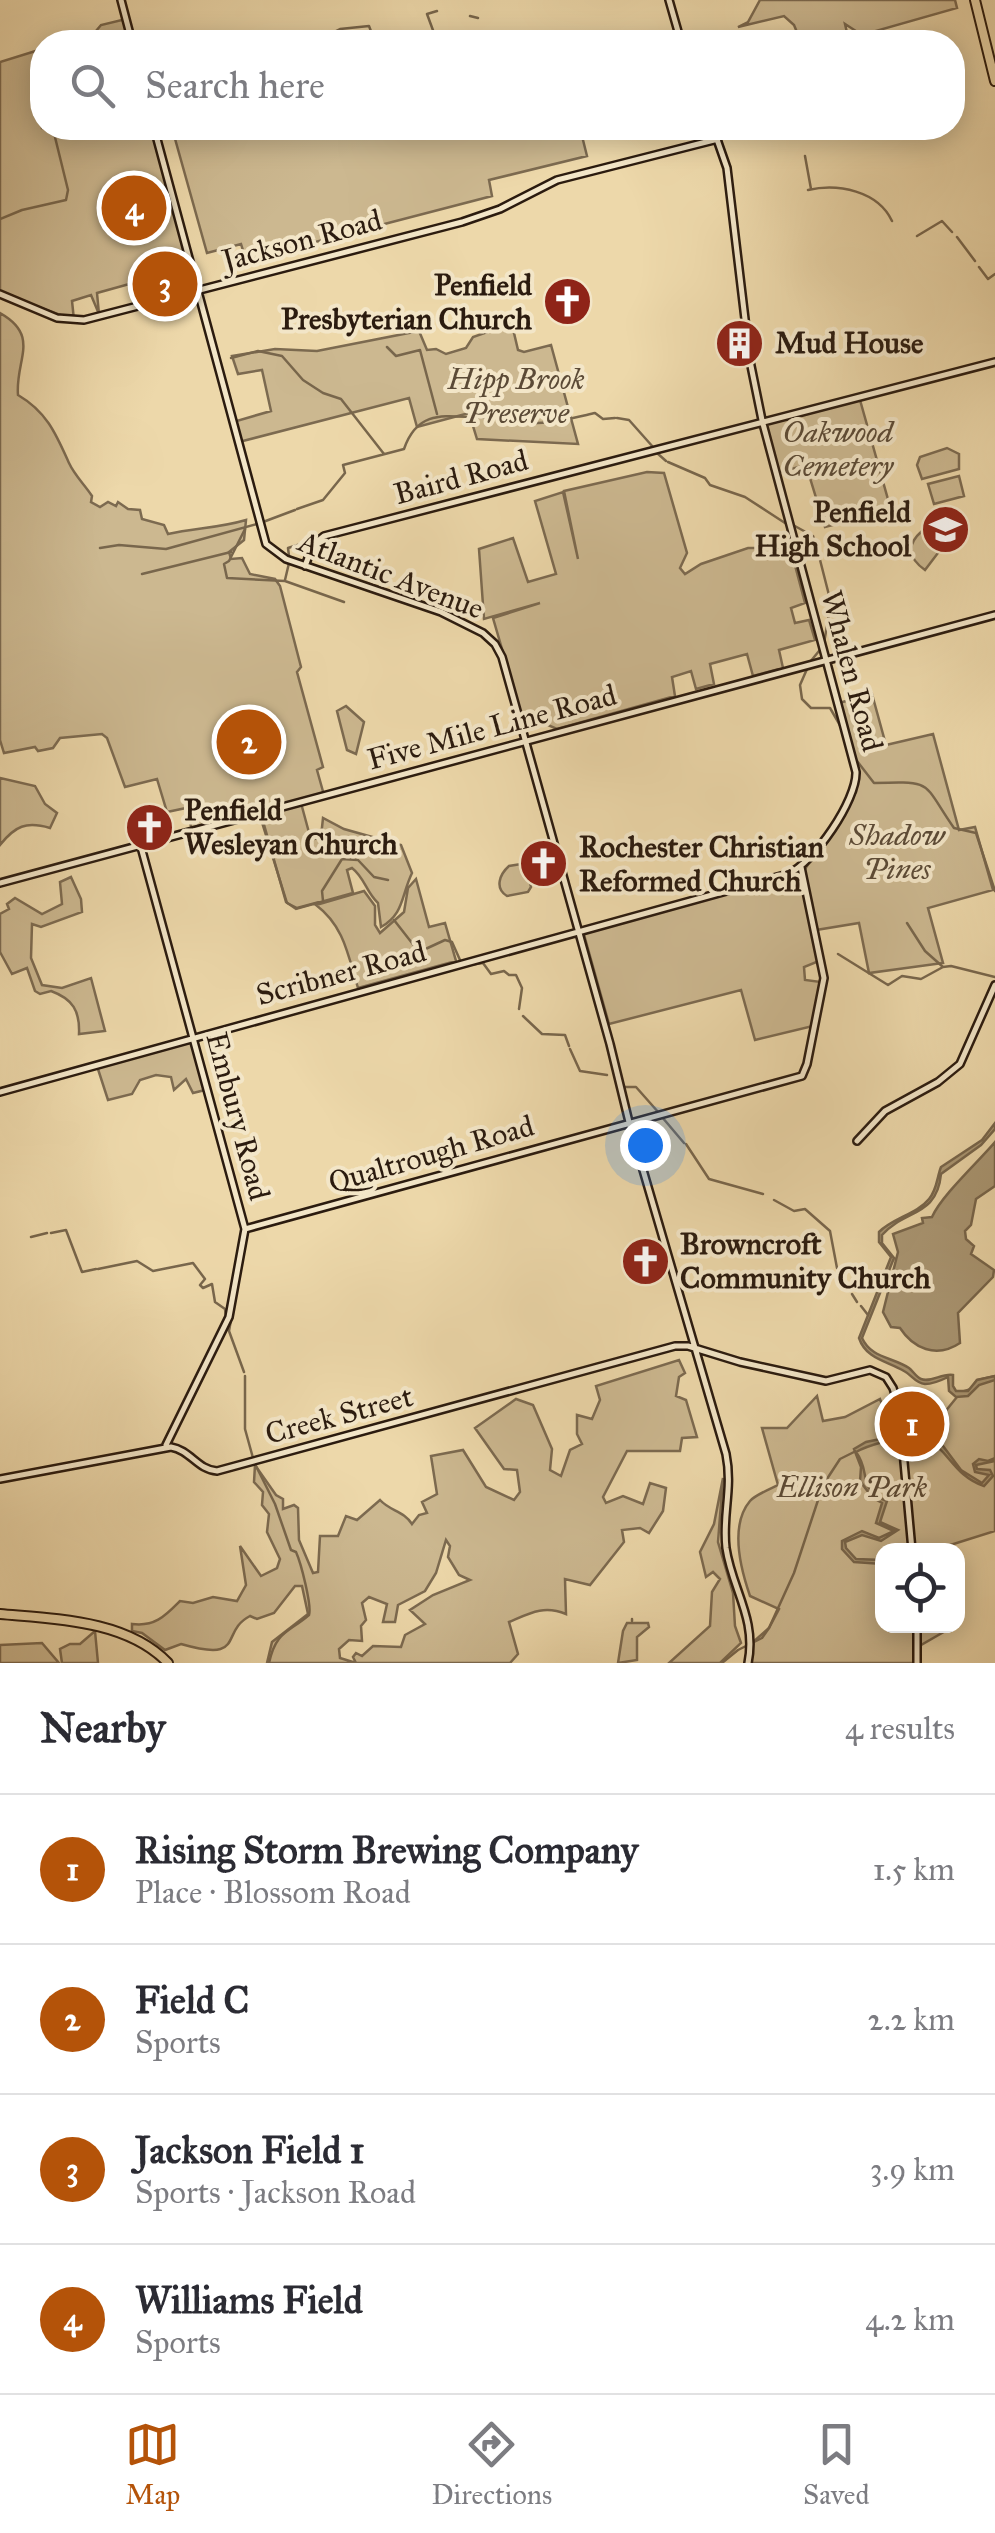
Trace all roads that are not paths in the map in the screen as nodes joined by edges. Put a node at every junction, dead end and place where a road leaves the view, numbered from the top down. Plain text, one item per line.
1 (120, 0) edge
2 (669, 0) edge
3 (974, 0) edge
4 (129, 30) edge
5 (678, 30) edge
6 (995, 82) edge
7 (157, 140) edge
8 (718, 140) joint
9 (197, 290) junction
10 (0, 294) edge
11 (995, 362) edge
12 (762, 423) junction
13 (305, 566) junction
14 (995, 615) edge
15 (824, 661) junction
16 (524, 742) junction
17 (140, 845) junction
18 (801, 867) junction
19 (0, 883) edge
20 (578, 930) junction
21 (995, 986) edge
22 (193, 1038) junction
23 (0, 1092) edge
24 (629, 1122) junction
25 (857, 1140) dead end
26 (245, 1229) junction
27 (694, 1348) junction
28 (704, 1352) junction
29 (698, 1362) junction
30 (164, 1448) junction
31 (0, 1479) edge
32 (911, 1543) edge
33 (0, 1614) edge
34 (916, 1633) edge
35 (168, 1663) edge
36 (746, 1663) edge
37 (918, 1663) edge

1 - 4 street
2 - 5 street
3 - 6 main road
7 - 9 street, Atlantic Avenue
8 - 9 street, Jackson Road
8 - 12 street, Whalen Road
9 - 10 street, Jackson Road
9 - 13 street, Atlantic Avenue
11 - 12 street, Baird Road
12 - 13 street, Baird Road
12 - 15 street, Whalen Road
13 - 16 street, Atlantic Avenue
14 - 15 street, Five Mile Line Road
15 - 16 street, Five Mile Line Road
15 - 18 street, Whalen Road
16 - 17 street, Five Mile Line Road
16 - 20 street, Atlantic Avenue
17 - 19 street, Five Mile Line Road
17 - 22 street, Embury Road
18 - 20 street
18 - 24 street, Qualtrough Road
20 - 22 street, Scribner Road
20 - 24 street, Atlantic Avenue
21 - 25 street
22 - 23 street, Scribner Road
22 - 26 street, Embury Road
24 - 26 street, Qualtrough Road
24 - 27 street, Atlantic Avenue
26 - 30 street, Embury Road
27 - 28 street
27 - 29 street, Atlantic Avenue
27 - 30 street, Creek Street
28 - 29 street
28 - 32 street
29 - 36 street, Atlantic Avenue
30 - 31 street
33 - 35 main road
34 - 37 street

